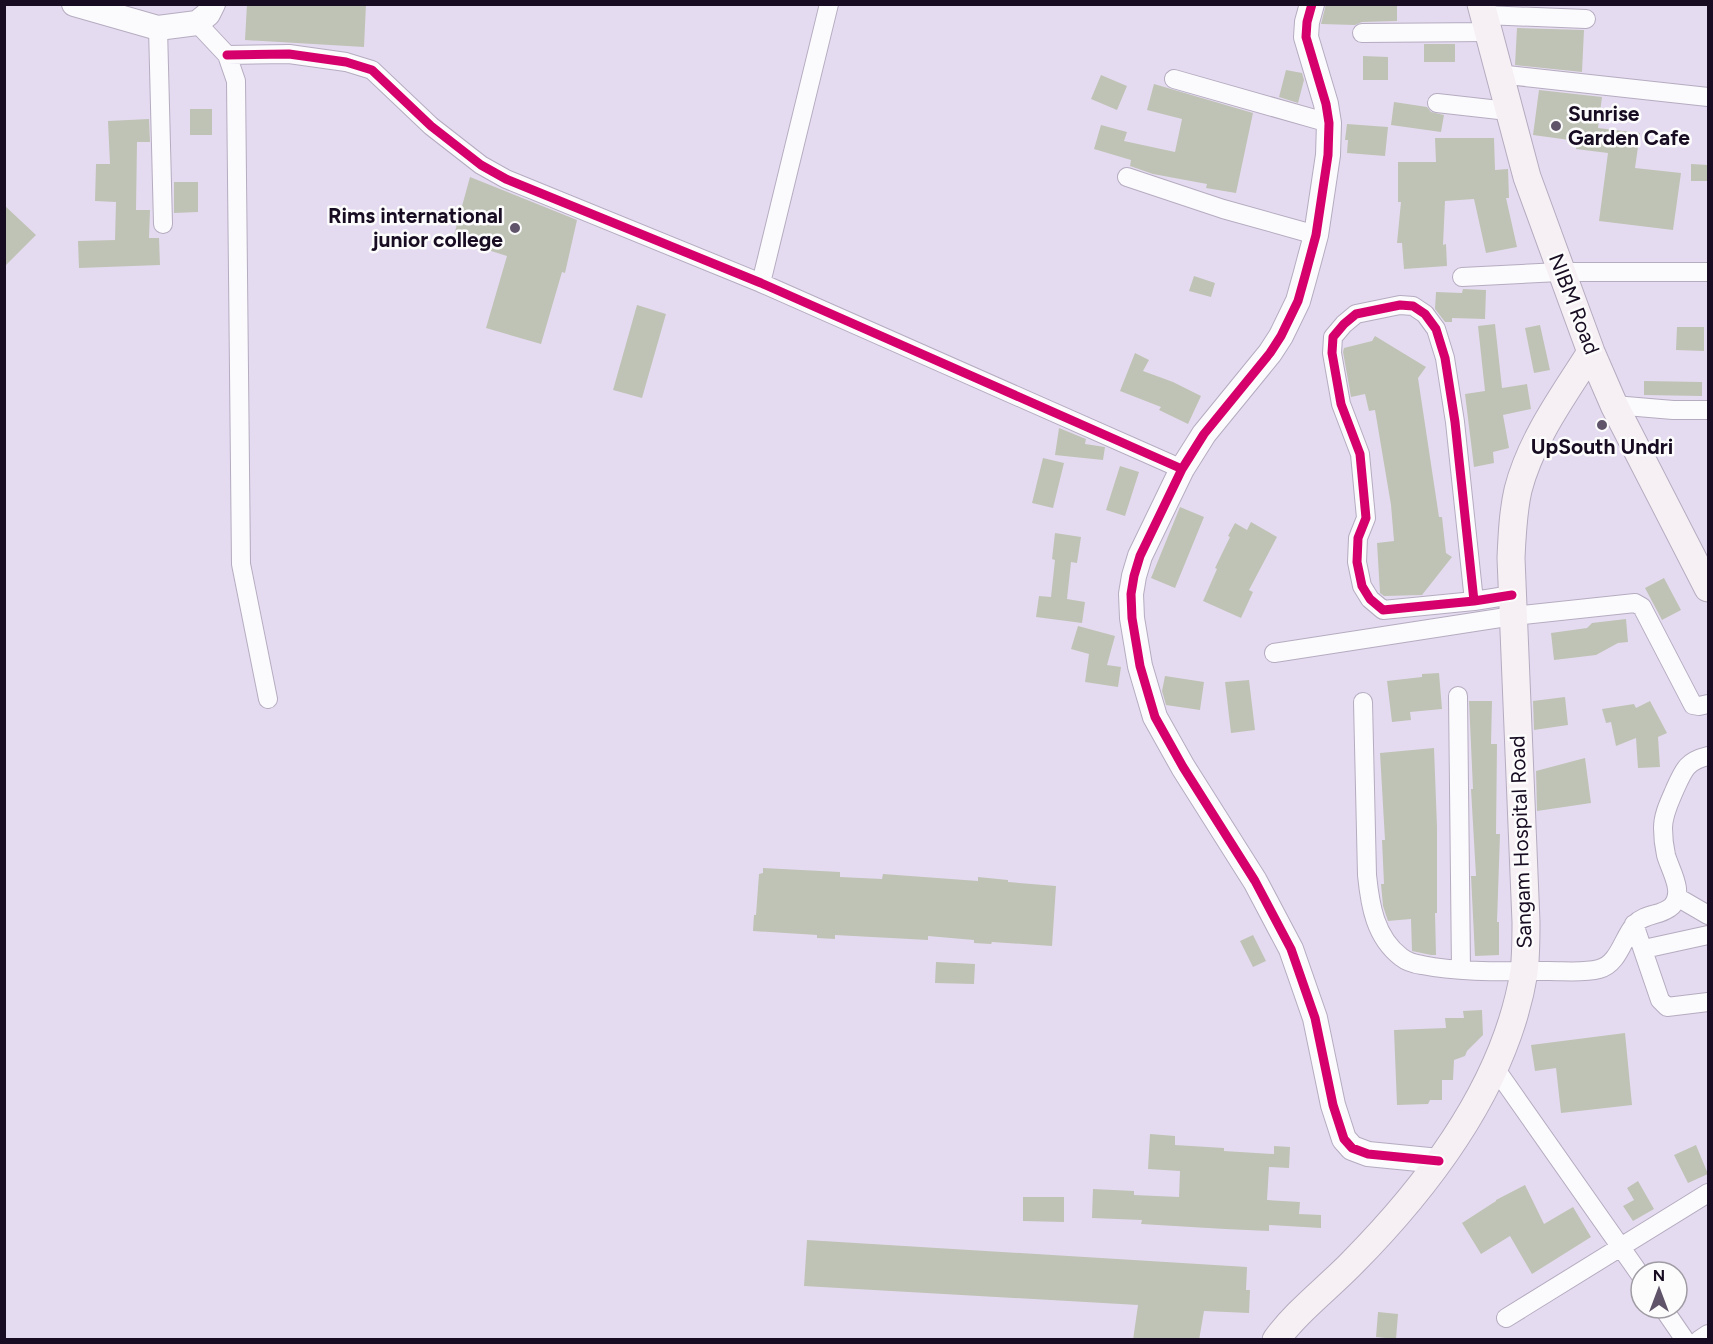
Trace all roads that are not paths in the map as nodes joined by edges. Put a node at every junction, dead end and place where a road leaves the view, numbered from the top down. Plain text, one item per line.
1 (74, 4) edge
2 (213, 4) edge
3 (830, 4) edge
4 (1312, 4) edge
5 (1484, 17) edge
6 (1586, 19) dead end
7 (197, 23) junction
8 (158, 28) junction
9 (1362, 33) dead end
10 (227, 55) junction
11 (1498, 74) junction
12 (1174, 79) dead end
13 (1708, 97) edge
14 (1437, 103) dead end
15 (1508, 111) junction
16 (1329, 123) junction
17 (1127, 177) dead end
18 (163, 224) dead end
19 (1316, 235) junction
20 (1560, 272) junction
21 (1708, 272) edge
22 (1462, 277) dead end
23 (760, 283) junction
24 (1591, 352) junction
25 (1614, 405) junction
26 (1708, 410) edge
27 (1182, 469) junction
28 (1708, 588) edge
29 (1474, 601) junction
30 (1513, 605) junction
31 (1274, 653) dead end
32 (1458, 696) dead end
33 (268, 699) dead end
34 (1363, 702) dead end
35 (1708, 704) edge
36 (1708, 756) edge
37 (1677, 897) junction
38 (1708, 915) edge
39 (1634, 924) junction
40 (1708, 935) edge
41 (1644, 949) junction
42 (1461, 969) junction
43 (1524, 971) junction
44 (1708, 1002) edge
45 (1495, 1068) junction
46 (1439, 1161) junction
47 (1708, 1192) edge
48 (1621, 1247) junction
49 (1630, 1260) edge
50 (1506, 1318) dead end
51 (1671, 1320) edge
52 (1708, 1334) edge
53 (1276, 1340) edge
54 (1685, 1340) edge
55 (1699, 1340) edge

1 - 8 street
2 - 7 street
3 - 23 street
4 - 16 street
5 - 6 street
5 - 9 street
5 - 11 main road, NIBM Road
7 - 8 street
7 - 10 street
8 - 18 street
10 - 23 street
10 - 33 street
11 - 13 street
11 - 15 main road, NIBM Road
12 - 16 street
14 - 15 street
15 - 20 main road, NIBM Road
16 - 19 street
17 - 19 street
19 - 27 street
20 - 21 street
20 - 22 street
20 - 24 main road, NIBM Road
23 - 27 street
24 - 25 main road, NIBM Road
24 - 30 main road, Sangam Hospital Road
25 - 26 street
25 - 28 main road, NIBM Road
27 - 46 street
29 - 29 street
29 - 30 street
30 - 31 street
30 - 35 street
30 - 43 main road, Sangam Hospital Road
32 - 42 street
34 - 42 street
36 - 37 street
37 - 38 street
37 - 39 street
39 - 41 street
39 - 43 street
40 - 41 street
41 - 44 street
42 - 43 street
43 - 45 main road, Sangam Hospital Road
45 - 46 main road, Sangam Hospital Road
45 - 48 street
46 - 53 main road, Sangam Hospital Road
47 - 48 street
48 - 49 street
48 - 50 street
51 - 54 street
52 - 55 street

